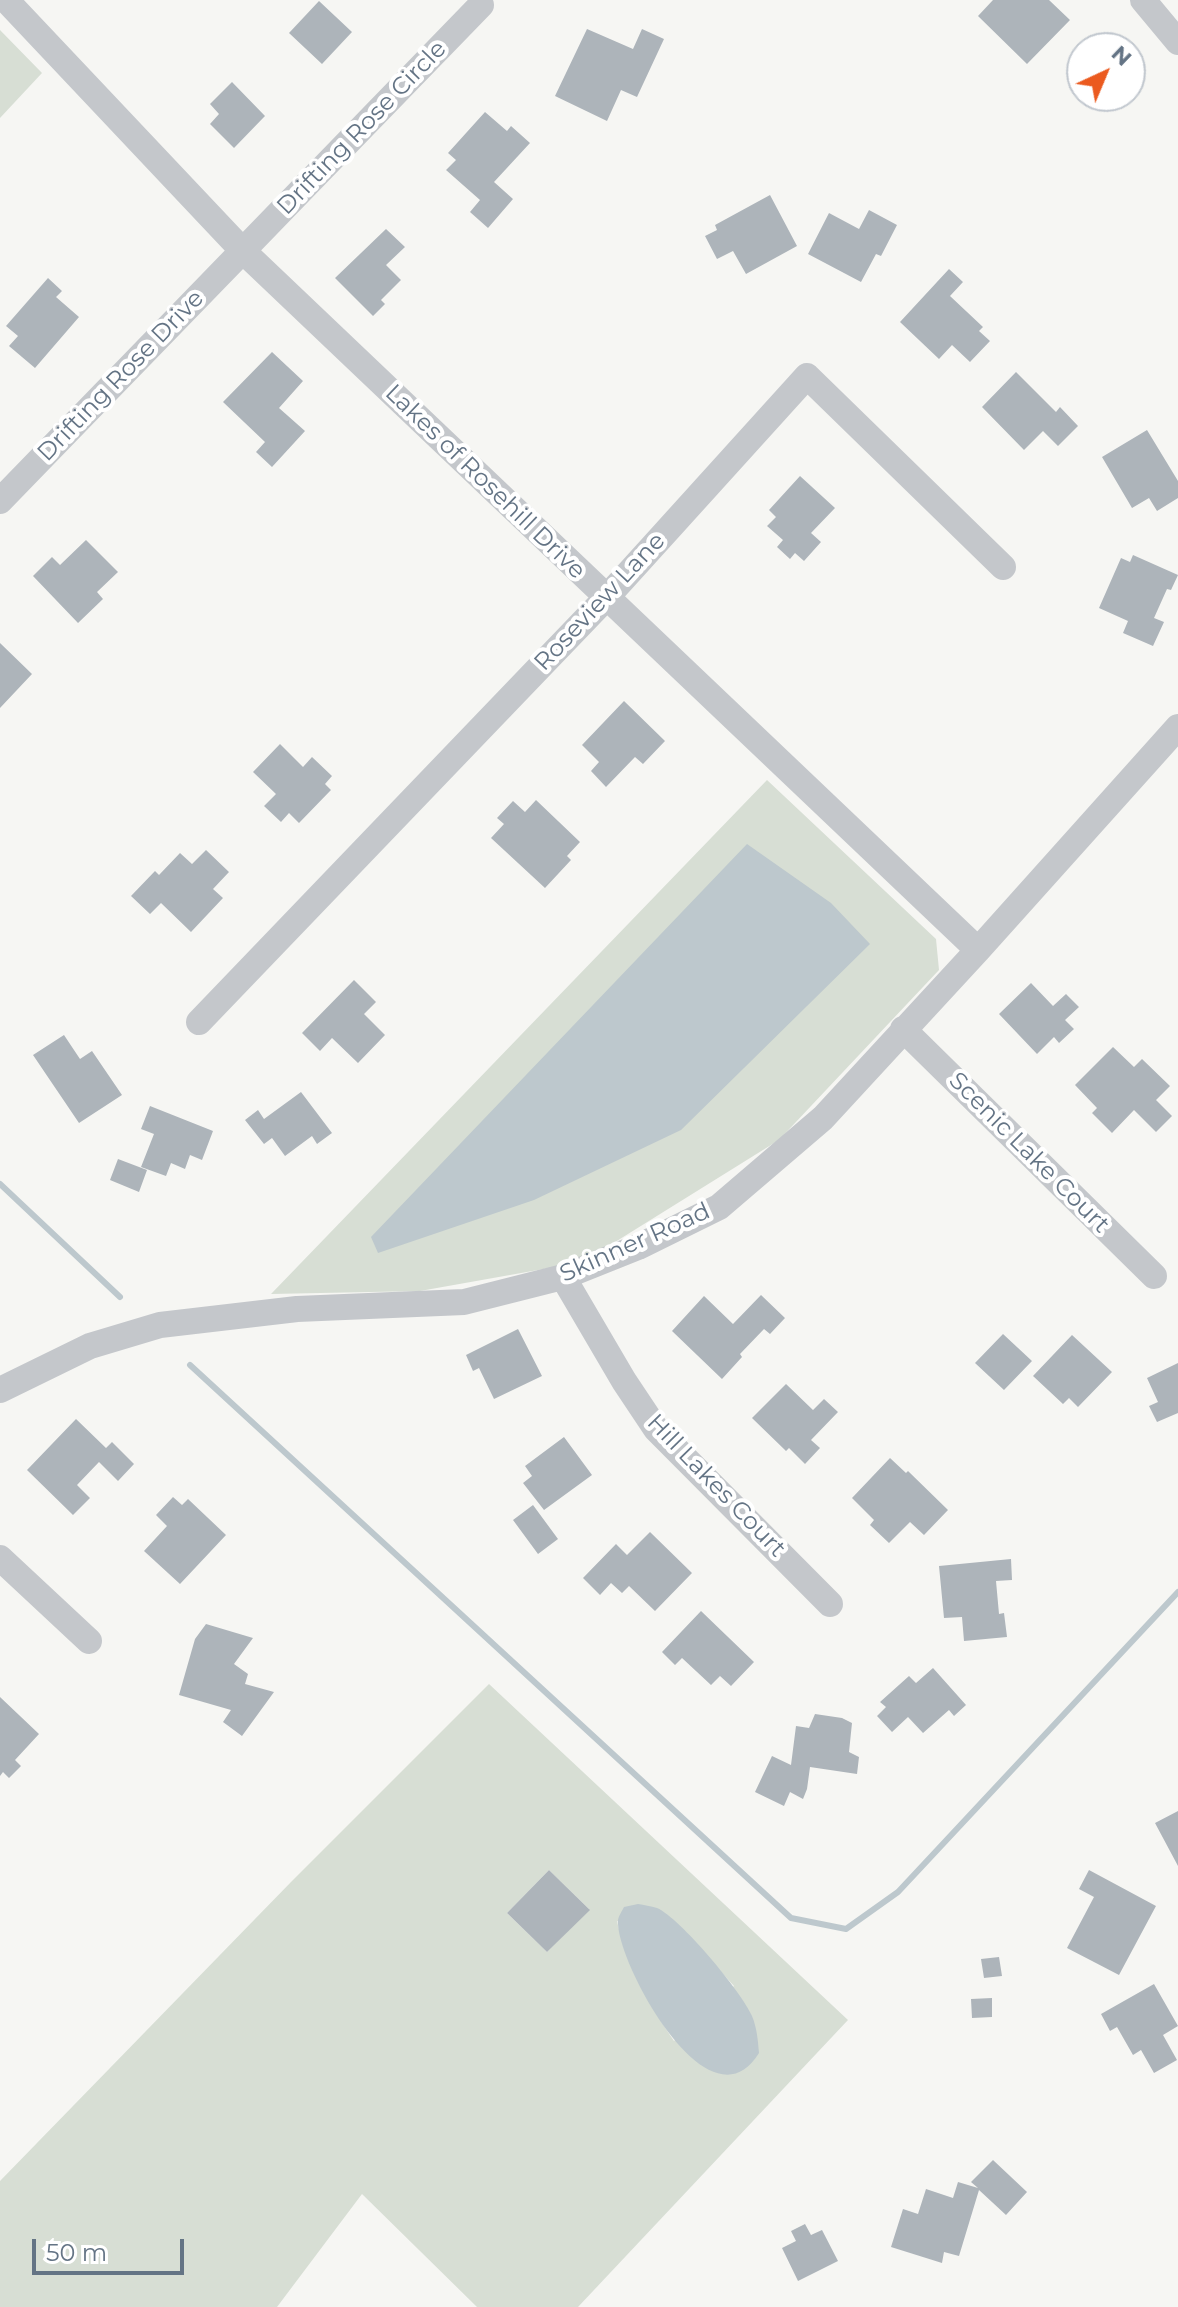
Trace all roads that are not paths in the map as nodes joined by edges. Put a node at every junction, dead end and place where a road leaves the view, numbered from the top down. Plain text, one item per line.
1 (6, 0) edge
2 (1143, 0) edge
3 (481, 5) dead end
4 (1178, 42) edge
5 (243, 251) junction
6 (0, 501) edge
7 (1003, 567) dead end
8 (606, 598) junction
9 (1178, 727) edge
10 (978, 950) junction
11 (199, 1022) dead end
12 (903, 1029) junction
13 (1154, 1276) dead end
14 (563, 1277) junction
15 (0, 1390) edge
16 (0, 1558) edge
17 (830, 1604) dead end
18 (89, 1641) dead end

1 - 5 street, Lakes of Rosehill Drive
2 - 4 street
3 - 5 street, Drifting Rose Circle
5 - 6 street, Drifting Rose Drive
5 - 8 street, Lakes of Rosehill Drive
7 - 8 street, Roseview Lane
8 - 10 street, Lakes of Rosehill Drive
8 - 11 street, Roseview Lane
9 - 10 street, Skinner Road
10 - 12 street, Skinner Road
12 - 13 street, Scenic Lake Court
12 - 14 street, Skinner Road
14 - 15 street, Skinner Road
14 - 17 street, Hill Lakes Court
16 - 18 street

